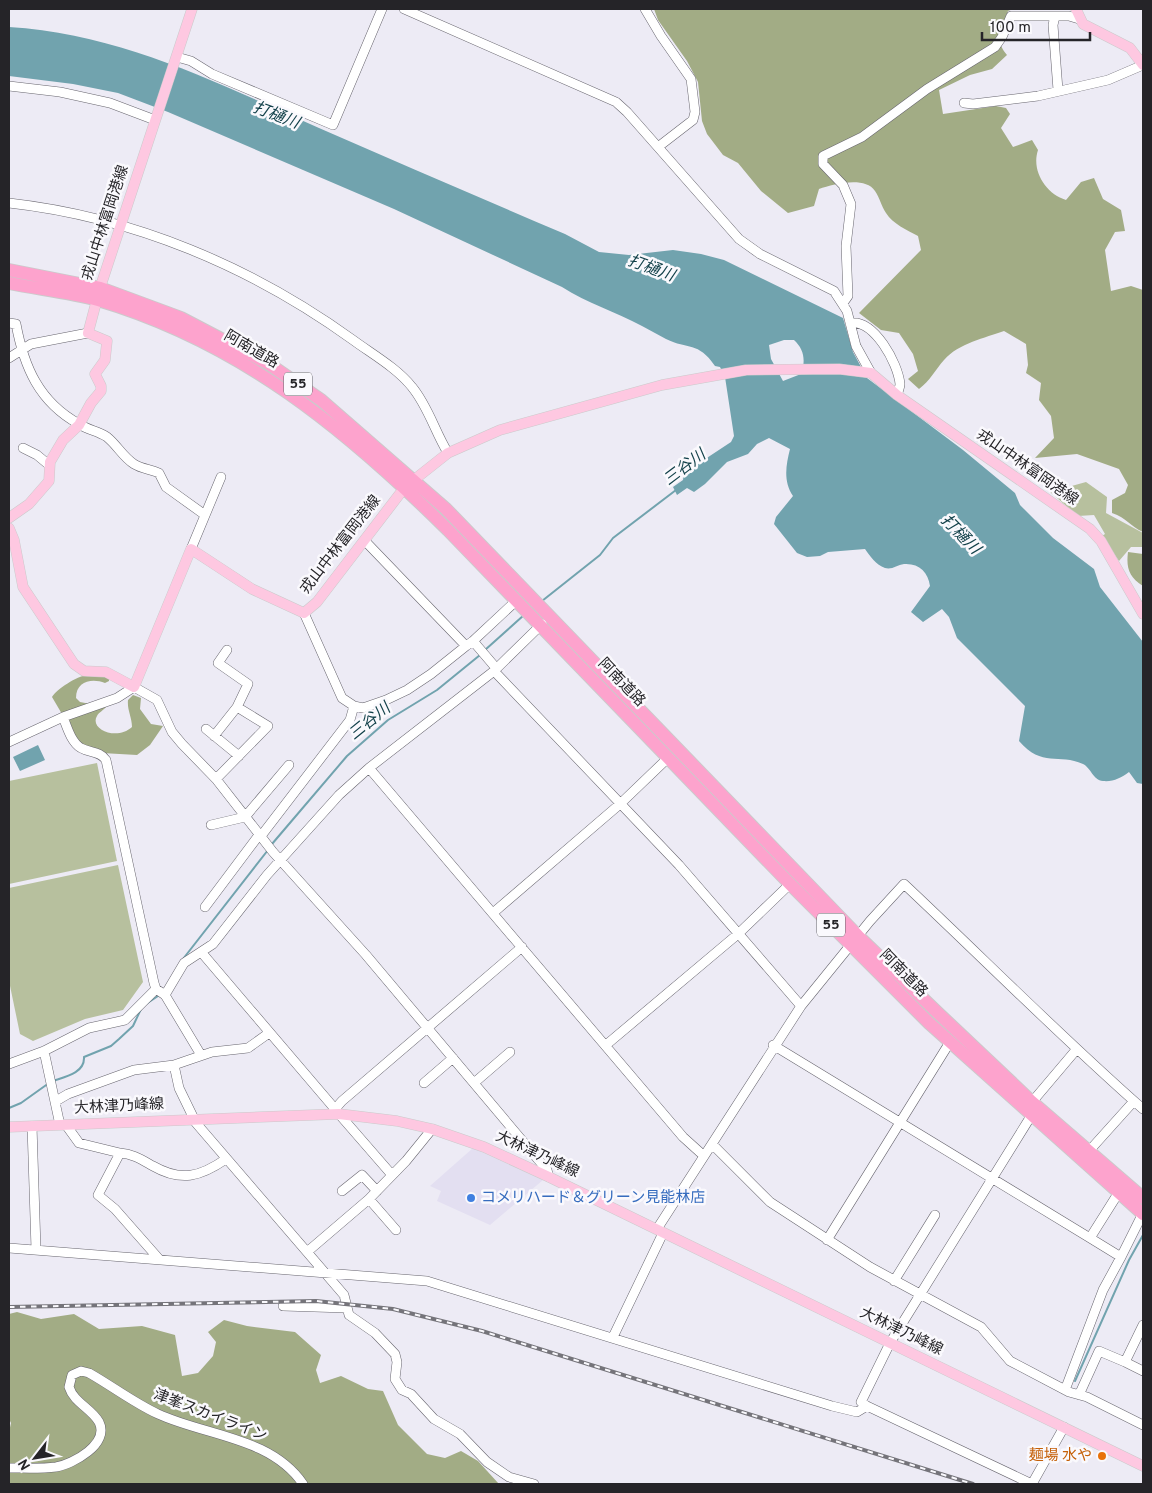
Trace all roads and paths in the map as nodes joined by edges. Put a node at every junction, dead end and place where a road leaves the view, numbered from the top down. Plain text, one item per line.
1 (192, 9) edge
2 (382, 9) edge
3 (404, 9) edge
4 (645, 9) edge
5 (1076, 9) edge
6 (1055, 16) junction
7 (1079, 19) junction
8 (176, 59) junction
9 (1143, 65) edge
10 (9, 86) edge
11 (1058, 90) junction
12 (964, 103) dead end
13 (156, 118) junction
14 (658, 146) junction
15 (9, 203) edge
16 (122, 224) junction
17 (9, 270) edge
18 (9, 283) edge
19 (98, 294) junction
20 (844, 303) junction
21 (9, 323) edge
22 (850, 323) junction
23 (88, 333) junction
24 (21, 350) junction
25 (9, 358) edge
26 (869, 373) junction
27 (897, 395) junction
28 (79, 425) junction
29 (22, 448) dead end
30 (448, 453) junction
31 (49, 465) junction
32 (221, 477) dead end
33 (410, 483) junction
34 (205, 515) junction
35 (9, 518) edge
36 (9, 528) edge
37 (365, 541) junction
38 (191, 549) junction
39 (521, 599) junction
40 (304, 613) junction
41 (1143, 614) edge
42 (541, 619) junction
43 (472, 644) junction
44 (227, 650) dead end
45 (494, 667) junction
46 (134, 687) junction
47 (354, 706) junction
48 (237, 707) junction
49 (63, 717) junction
50 (206, 728) dead end
51 (214, 736) junction
52 (9, 742) edge
53 (239, 756) junction
54 (669, 756) junction
55 (289, 766) dead end
56 (369, 768) junction
57 (216, 779) junction
58 (620, 804) junction
59 (245, 817) junction
60 (211, 825) dead end
61 (262, 837) junction
62 (280, 860) junction
63 (790, 884) junction
64 (205, 907) dead end
65 (493, 913) junction
66 (738, 934) junction
67 (854, 940) junction
68 (522, 947) junction
69 (202, 952) junction
70 (161, 992) junction
71 (801, 1006) junction
72 (427, 1028) junction
73 (269, 1033) junction
74 (950, 1042) junction
75 (606, 1045) junction
76 (774, 1045) junction
77 (1076, 1050) junction
78 (44, 1051) junction
79 (510, 1052) dead end
80 (202, 1055) junction
81 (453, 1058) junction
82 (9, 1064) edge
83 (174, 1065) junction
84 (424, 1083) dead end
85 (474, 1083) junction
86 (56, 1100) junction
87 (1134, 1101) junction
88 (1032, 1102) junction
89 (1143, 1109) edge
90 (337, 1112) junction
91 (1031, 1116) junction
92 (194, 1119) junction
93 (900, 1123) junction
94 (63, 1125) junction
95 (32, 1126) junction
96 (9, 1127) edge
97 (432, 1129) junction
98 (712, 1144) junction
99 (1089, 1151) junction
100 (120, 1153) junction
101 (704, 1156) junction
102 (226, 1159) junction
103 (392, 1175) junction
104 (549, 1177) junction
105 (992, 1178) junction
106 (342, 1191) dead end
107 (377, 1191) junction
108 (1119, 1192) junction
109 (1143, 1198) edge
110 (369, 1199) junction
111 (1143, 1214) edge
112 (935, 1215) dead end
113 (396, 1230) dead end
114 (660, 1231) junction
115 (1090, 1238) junction
116 (827, 1240) junction
117 (9, 1248) edge
118 (36, 1249) junction
119 (307, 1252) junction
120 (1121, 1257) junction
121 (158, 1259) junction
122 (324, 1272) junction
123 (894, 1281) junction
124 (919, 1295) junction
125 (283, 1306) dead end
126 (346, 1308) junction
127 (1143, 1325) edge
128 (613, 1338) junction
129 (890, 1343) junction
130 (1125, 1362) junction
131 (1143, 1371) edge
132 (1065, 1390) junction
133 (1079, 1395) junction
134 (867, 1406) junction
135 (1143, 1425) edge
136 (1064, 1427) junction
137 (1143, 1466) edge
138 (9, 1468) edge
139 (302, 1484) edge
140 (534, 1484) edge
141 (1032, 1484) edge

1 - 8 main road, 戎山中林富岡港線
2 - 8 street
3 - 14 street
4 - 14 street
5 - 7 main road
6 - 7 street
6 - 11 street
6 - 20 street
7 - 9 main road
8 - 13 main road, 戎山中林富岡港線
9 - 11 street
10 - 13 street
11 - 12 street
13 - 16 main road, 戎山中林富岡港線
14 - 20 street
15 - 16 street
16 - 19 main road, 戎山中林富岡港線
16 - 30 street
17 - 19 highway, 阿南道路 / 55
18 - 19 highway, 阿南道路 / 55
19 - 23 main road, 戎山中林富岡港線
19 - 33 highway, 阿南道路 / 55
20 - 22 street
21 - 24 street
22 - 26 street
22 - 27 street
23 - 24 street
23 - 28 main road
24 - 25 street
24 - 28 street
26 - 27 main road, 戎山中林富岡港線
26 - 30 main road, 戎山中林富岡港線
27 - 41 main road, 戎山中林富岡港線
28 - 31 main road
28 - 34 street
29 - 31 street
30 - 33 main road, 戎山中林富岡港線
31 - 35 main road
32 - 34 street
33 - 37 main road, 戎山中林富岡港線
33 - 39 highway, 阿南道路 / 55
34 - 38 street
36 - 46 main road
37 - 40 main road, 戎山中林富岡港線
37 - 43 street
38 - 40 main road, 戎山中林富岡港線
38 - 46 main road
39 - 42 highway, 阿南道路 / 55
39 - 43 street
40 - 47 street
42 - 45 street
42 - 54 highway, 阿南道路 / 55
42 - 67 highway, 阿南道路 / 55
43 - 45 street
43 - 47 street
44 - 48 street
45 - 56 street
45 - 58 street
46 - 49 street
46 - 57 street
47 - 61 street
48 - 51 street
48 - 53 street
49 - 52 street
49 - 70 street
50 - 51 street
51 - 53 street
53 - 57 street
54 - 58 street
54 - 63 highway, 阿南道路 / 55
55 - 59 street
56 - 62 street
56 - 65 street
57 - 59 street
58 - 65 street
58 - 66 street
59 - 60 street
59 - 61 street
61 - 62 street
61 - 64 street
62 - 69 street
62 - 72 street
63 - 66 street
63 - 67 highway, 阿南道路 / 55
65 - 68 street
66 - 71 street
66 - 75 street
67 - 71 street
67 - 74 highway, 阿南道路 / 55
67 - 77 street
67 - 88 highway, 阿南道路 / 55
68 - 72 street
68 - 75 street
69 - 70 street
69 - 73 street
70 - 78 street
70 - 80 street
71 - 76 street
72 - 81 street
72 - 90 street
73 - 80 street
73 - 90 street
74 - 91 highway, 阿南道路 / 55
74 - 93 street
75 - 101 street
76 - 93 street
76 - 98 street
77 - 87 street
77 - 88 street
78 - 82 street
78 - 86 street
79 - 85 street
80 - 83 street
81 - 84 street
81 - 85 street
83 - 86 street
83 - 92 street
85 - 104 street
86 - 94 street
87 - 89 street
87 - 99 street
88 - 91 street
88 - 99 highway, 阿南道路 / 55
90 - 92 main road, 大林津乃峰線
90 - 97 main road, 大林津乃峰線
90 - 103 street
91 - 105 street
91 - 108 highway, 阿南道路 / 55
92 - 94 main road, 大林津乃峰線
92 - 102 street
93 - 105 street
93 - 116 street
94 - 95 main road, 大林津乃峰線
94 - 100 street
95 - 96 main road, 大林津乃峰線
95 - 118 street
97 - 103 street
97 - 104 main road, 大林津乃峰線
98 - 101 street
98 - 116 street
99 - 109 highway, 阿南道路 / 55
100 - 102 street
100 - 121 street
101 - 114 street
102 - 119 street
103 - 107 street
104 - 114 main road, 大林津乃峰線
105 - 115 street
105 - 124 street
106 - 107 street
107 - 110 street
108 - 111 highway, 阿南道路 / 55
108 - 115 street
110 - 113 street
110 - 119 street
111 - 120 street
112 - 123 street
114 - 128 street
114 - 129 main road, 大林津乃峰線
115 - 120 street
116 - 123 street
117 - 118 street
118 - 121 street
119 - 122 street
120 - 132 street
121 - 122 street
122 - 126 street
122 - 128 street
123 - 124 street
124 - 129 street
124 - 132 street
125 - 126 street
126 - 140 street
127 - 130 street
128 - 134 street
129 - 134 street
129 - 136 main road, 大林津乃峰線
130 - 131 street
130 - 133 street
132 - 133 street
133 - 135 street
134 - 141 street
136 - 137 main road, 大林津乃峰線
136 - 141 street
138 - 139 street, 津峯スカイライン

